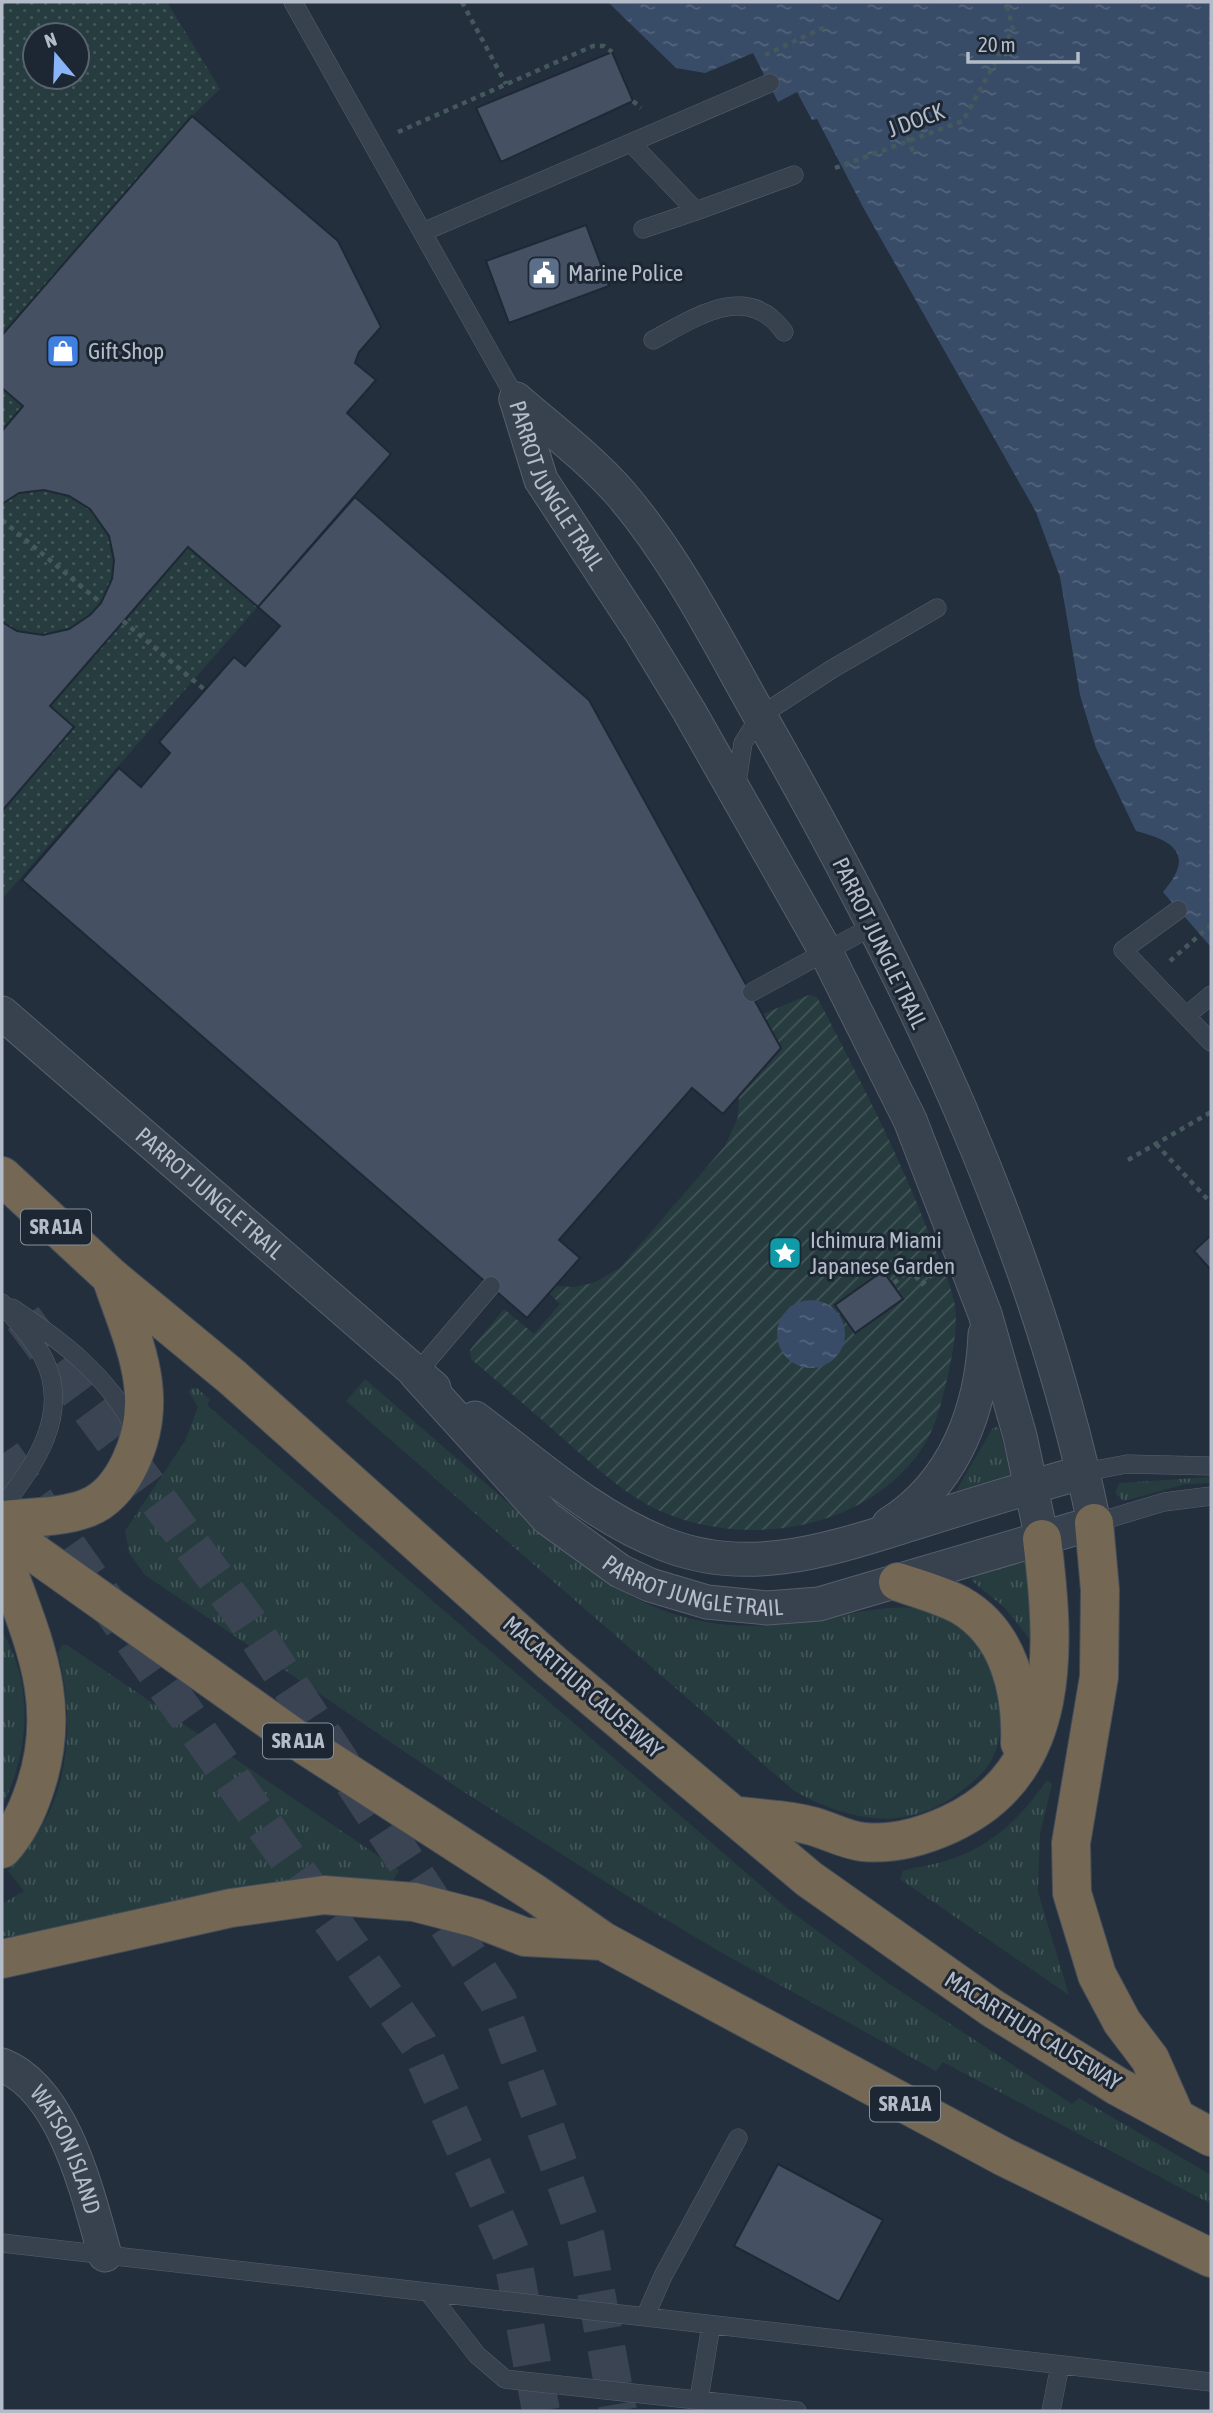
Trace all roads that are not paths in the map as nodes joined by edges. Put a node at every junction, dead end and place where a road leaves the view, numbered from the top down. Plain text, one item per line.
1 (293, 2) edge
2 (770, 83) dead end
3 (632, 144) junction
4 (794, 175) dead end
5 (696, 211) junction
6 (643, 229) dead end
7 (423, 232) junction
8 (784, 332) dead end
9 (653, 340) dead end
10 (516, 399) junction
11 (937, 608) dead end
12 (760, 716) junction
13 (735, 793) junction
14 (1178, 910) dead end
15 (873, 926) junction
16 (826, 952) junction
17 (751, 992) dead end
18 (1211, 995) edge
19 (2, 1013) edge
20 (1186, 1016) junction
21 (1211, 1042) edge
22 (2, 1176) edge
23 (111, 1277) junction
24 (491, 1286) dead end
25 (2, 1302) edge
26 (985, 1314) junction
27 (416, 1374) junction
28 (140, 1438) junction
29 (1211, 1466) edge
30 (1084, 1472) junction
31 (1032, 1486) junction
32 (1211, 1496) edge
33 (2, 1507) edge
34 (2, 1520) edge
35 (1094, 1523) junction
36 (2, 1530) edge
37 (868, 1537) junction
38 (1042, 1539) junction
39 (2, 1554) edge
40 (898, 1582) junction
41 (1018, 1769) junction
42 (733, 1815) junction
43 (2, 1849) edge
44 (603, 1941) junction
45 (2, 1959) edge
46 (2, 2065) edge
47 (1177, 2118) junction
48 (1211, 2137) edge
49 (738, 2138) dead end
50 (2, 2243) edge
51 (105, 2255) junction
52 (1211, 2258) edge
53 (428, 2292) junction
54 (645, 2317) junction
55 (710, 2325) junction
56 (1060, 2365) junction
57 (1211, 2382) edge
58 (699, 2399) junction
59 (797, 2411) edge
60 (1051, 2411) edge

1 - 7 lane
2 - 3 lane
3 - 5 lane
3 - 7 lane
4 - 5 lane
5 - 6 lane
7 - 10 lane
8 - 9 lane
10 - 12 street, PARROT JUNGLE TRAIL
10 - 13 street, PARROT JUNGLE TRAIL
11 - 12 lane
12 - 13 lane
12 - 15 street, PARROT JUNGLE TRAIL
13 - 16 street, PARROT JUNGLE TRAIL
14 - 20 lane
15 - 16 lane
15 - 30 street, PARROT JUNGLE TRAIL
16 - 17 lane
16 - 26 street, PARROT JUNGLE TRAIL
18 - 20 lane
19 - 27 street, PARROT JUNGLE TRAIL
20 - 21 lane
22 - 23 highway, MACARTHUR CAUSEWAY / SR A1A
23 - 28 highway
23 - 42 highway, MACARTHUR CAUSEWAY / SR A1A
24 - 27 lane
25 - 28 lane
25 - 33 lane
26 - 31 street, PARROT JUNGLE TRAIL
26 - 37 street
27 - 37 street, PARROT JUNGLE TRAIL
27 - 40 street, PARROT JUNGLE TRAIL
28 - 34 highway
29 - 30 lane
30 - 31 street, PARROT JUNGLE TRAIL
30 - 35 street, PARROT JUNGLE TRAIL
31 - 37 street, PARROT JUNGLE TRAIL
31 - 38 street, PARROT JUNGLE TRAIL
32 - 35 lane
35 - 38 street, PARROT JUNGLE TRAIL
35 - 47 highway
36 - 44 highway, SR A1A
38 - 40 street, PARROT JUNGLE TRAIL
38 - 41 highway
39 - 43 highway
40 - 41 highway
41 - 42 highway
42 - 47 highway, MACARTHUR CAUSEWAY / SR A1A
44 - 45 highway
44 - 52 highway, SR A1A
46 - 51 street, WATSON ISLAND
47 - 48 highway, MACARTHUR CAUSEWAY / SR A1A
49 - 54 lane
50 - 51 lane
51 - 53 lane
53 - 54 lane
53 - 58 lane
54 - 55 lane
55 - 56 lane
55 - 58 lane
56 - 57 lane
56 - 60 lane
58 - 59 lane

